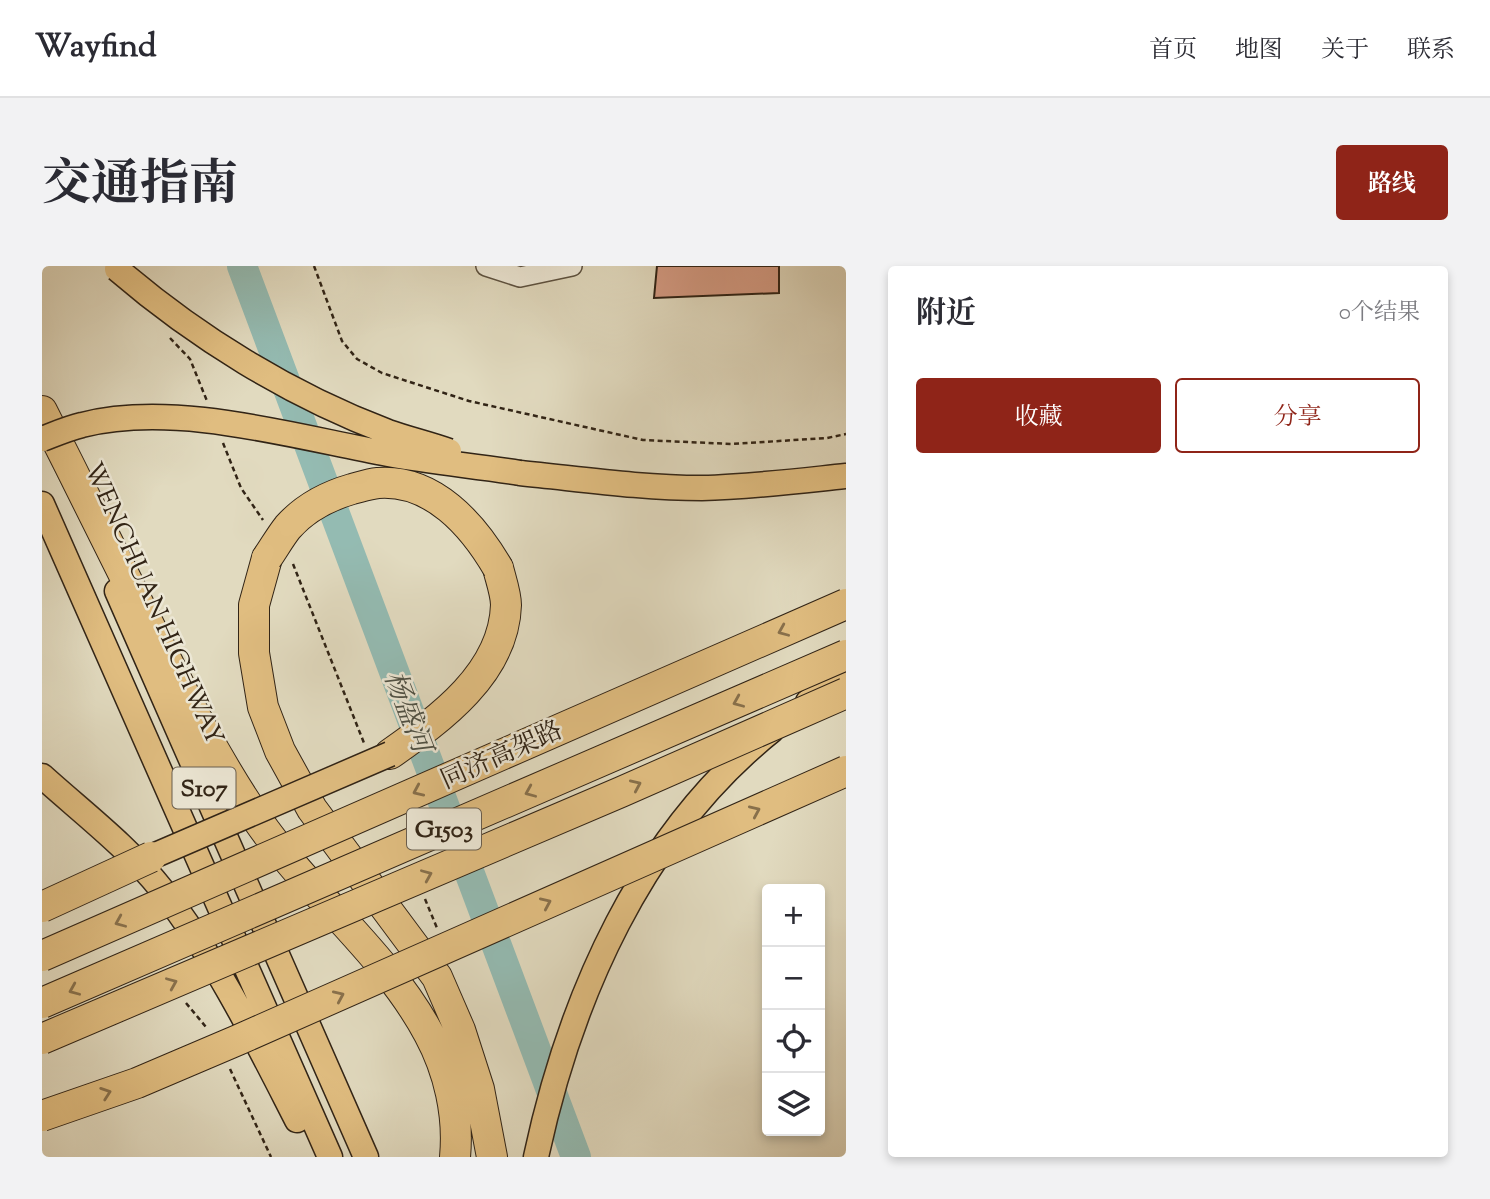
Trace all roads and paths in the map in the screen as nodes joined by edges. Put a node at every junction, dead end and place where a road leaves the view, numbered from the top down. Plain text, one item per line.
1 (314, 266) edge
2 (486, 266) edge
3 (572, 266) edge
4 (116, 267) edge
5 (162, 330) dead end
6 (42, 411) edge
7 (211, 411) dead end
8 (42, 420) edge
9 (846, 434) edge
10 (221, 436) dead end
11 (42, 439) edge
12 (520, 473) junction
13 (846, 475) edge
14 (42, 504) edge
15 (263, 520) dead end
16 (280, 560) junction
17 (846, 604) edge
18 (846, 655) edge
19 (846, 674) edge
20 (846, 693) edge
21 (377, 749) junction
22 (846, 771) edge
23 (42, 776) edge
24 (151, 857) joint
25 (425, 899) dead end
26 (42, 907) edge
27 (440, 937) dead end
28 (42, 956) edge
29 (42, 1003) edge
30 (42, 1039) edge
31 (42, 1116) edge
32 (316, 1157) edge
33 (330, 1157) edge
34 (366, 1157) edge
35 (454, 1157) edge
36 (492, 1157) edge
37 (536, 1157) edge

1 - 9 path
2 - 3 street
4 - 12 main road, bridge
5 - 7 path
6 - 35 highway
8 - 34 main road, WENCHUAN HIGHWAY / S107
10 - 15 path
11 - 12 main road, bridge
12 - 13 main road
14 - 33 main road, S107
16 - 21 path
16 - 21 highway, bridge
16 - 36 highway
17 -> 28 highway, 同济高架路, bridge
18 -> 29 highway, G1503, bridge
19 - 37 main road
30 -> 20 highway, G1503, bridge
21 - 24 main road, bridge
31 -> 22 highway, bridge
23 - 32 main road
24 - 26 highway, bridge
25 - 27 path

